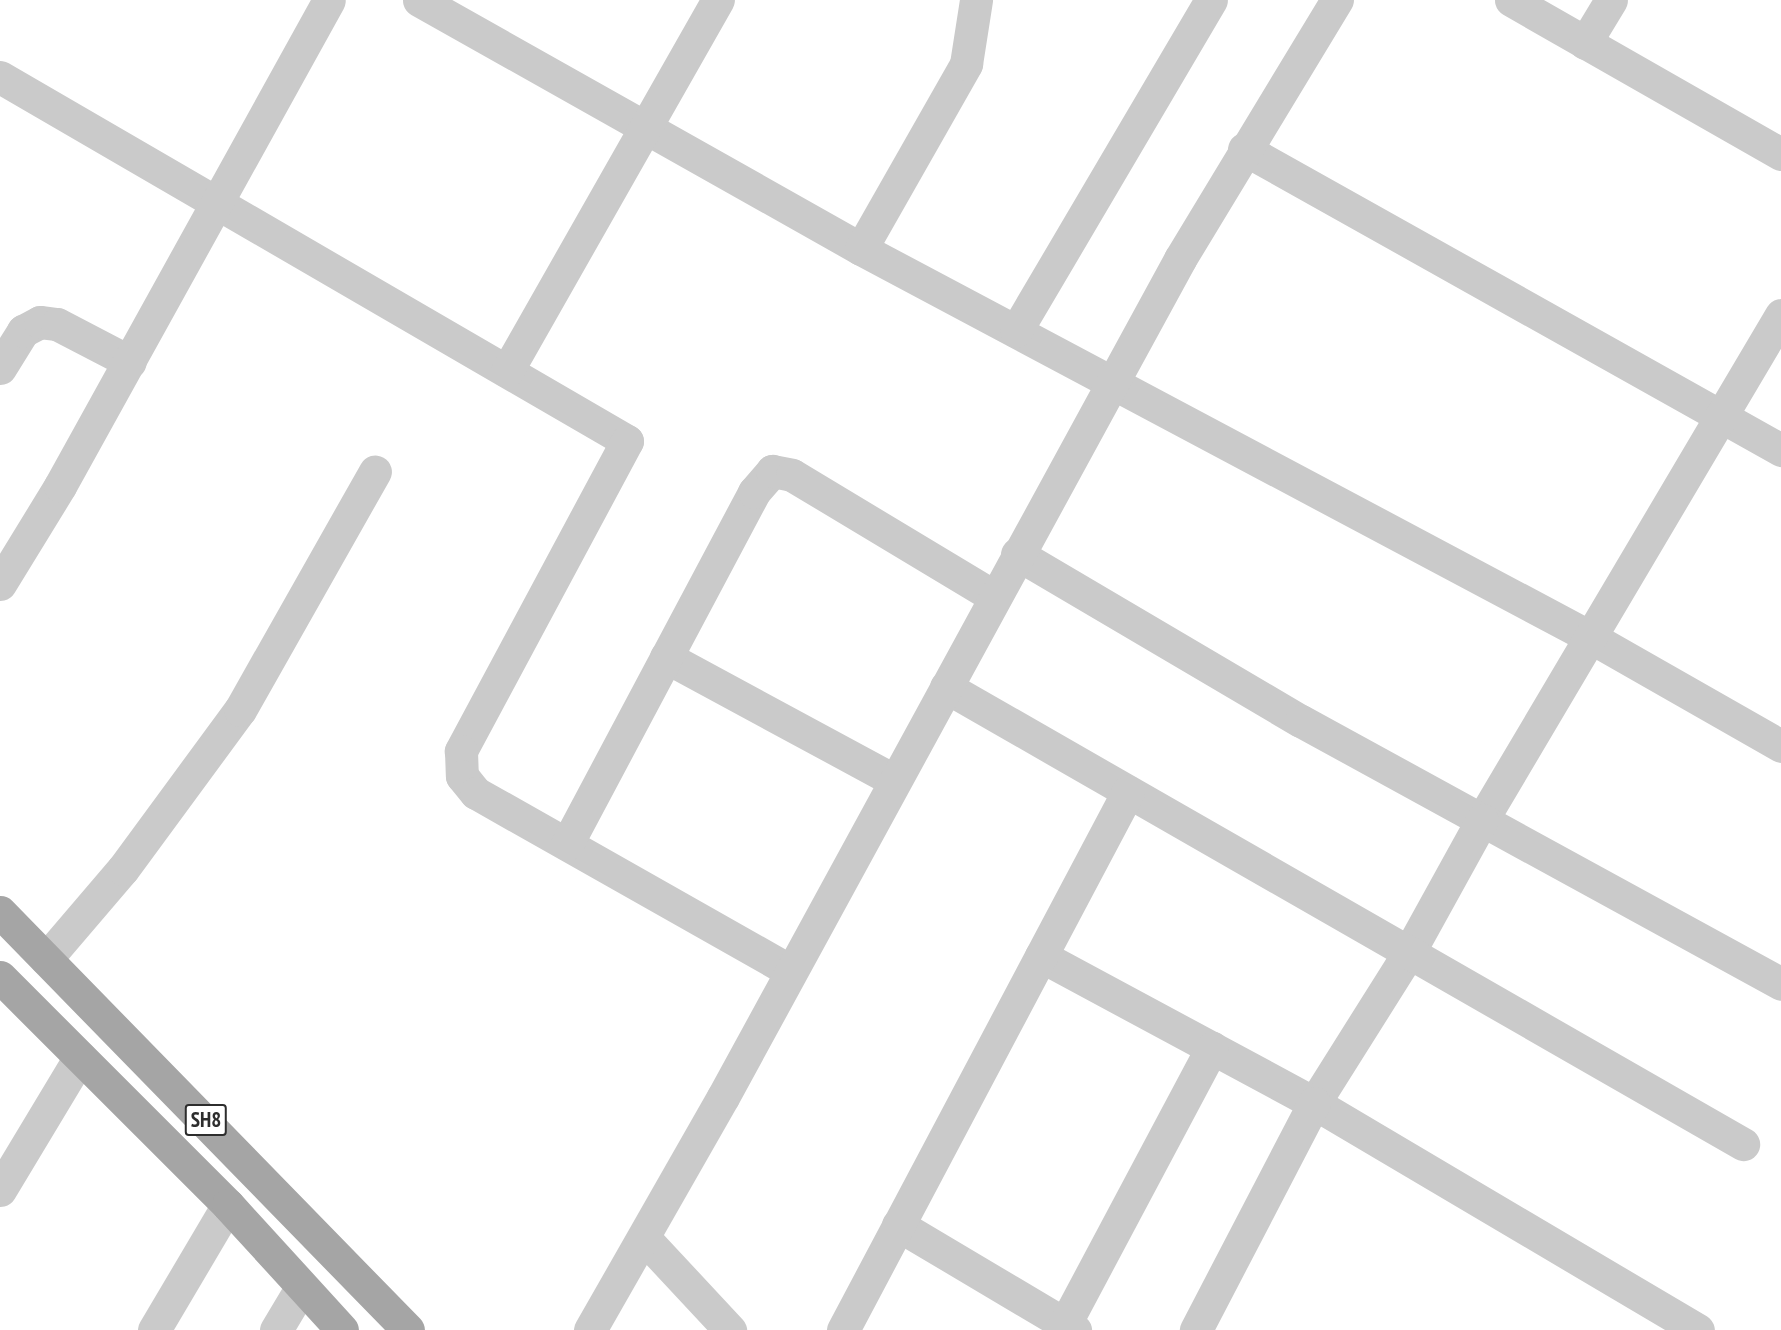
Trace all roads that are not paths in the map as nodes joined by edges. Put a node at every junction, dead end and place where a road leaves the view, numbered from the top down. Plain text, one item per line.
1 (329, 0) edge
2 (419, 0) edge
3 (718, 0) edge
4 (976, 0) edge
5 (1211, 0) edge
6 (1337, 0) edge
7 (1510, 0) edge
8 (1611, 0) edge
9 (1585, 43) junction
10 (0, 77) edge
11 (647, 126) junction
12 (1244, 149) junction
13 (1781, 154) edge
14 (218, 203) junction
15 (861, 249) junction
16 (1781, 315) edge
17 (1016, 331) junction
18 (130, 362) junction
19 (0, 368) edge
20 (507, 371) junction
21 (1114, 383) junction
22 (1722, 417) junction
23 (1781, 450) edge
24 (375, 471) dead end
25 (1017, 554) junction
26 (0, 584) edge
27 (995, 597) junction
28 (1590, 637) junction
29 (666, 657) junction
30 (946, 687) junction
31 (1781, 746) edge
32 (895, 781) junction
33 (1128, 792) junction
34 (1482, 820) junction
35 (567, 844) junction
36 (0, 912) edge
37 (1408, 954) junction
38 (1041, 956) junction
39 (46, 959) junction
40 (790, 971) junction
41 (0, 976) edge
42 (1781, 984) edge
43 (1212, 1048) junction
44 (80, 1057) junction
45 (1314, 1103) junction
46 (1743, 1144) dead end
47 (0, 1190) edge
48 (228, 1205) junction
49 (898, 1225) junction
50 (645, 1239) junction
51 (301, 1288) junction
52 (1070, 1327) edge
53 (154, 1330) edge
54 (276, 1330) edge
55 (342, 1330) edge
56 (408, 1330) edge
57 (590, 1330) edge
58 (730, 1330) edge
59 (843, 1330) edge
60 (1196, 1330) edge
61 (1698, 1330) edge

1 - 14 street
2 - 11 street
3 - 11 street
4 - 15 street
5 - 17 street
6 - 12 street
7 - 9 street
8 - 9 street
9 - 13 street
10 - 14 street
11 - 15 street
11 - 20 street
12 - 21 street
12 - 22 street
14 - 18 street
14 - 20 street
15 - 17 street
16 - 22 street
17 - 21 street
18 - 19 street
18 - 26 street
20 - 35 street
21 - 25 street
21 - 28 street
22 - 23 street
22 - 28 street
24 - 39 street
25 - 27 street
25 - 34 street
27 - 29 street
27 - 30 street
28 - 31 street
28 - 34 street
29 - 32 street
29 - 35 street
30 - 32 street
30 - 33 street
32 - 40 street
33 - 37 street
33 - 38 street
34 - 37 street
34 - 42 street
35 - 40 street
36 - 39 main road, SH8
37 - 45 street
37 - 46 street
38 - 43 street
38 - 49 street
39 - 56 main road, SH8
40 - 50 street
41 - 44 main road, SH8
43 - 45 street
43 - 52 street
44 - 47 street
44 - 48 main road, SH8
45 - 60 street
45 - 61 street
48 - 51 main road, SH8
48 - 53 street
49 - 52 street
49 - 59 street
50 - 57 street
50 - 58 street
51 - 54 street
51 - 55 main road, SH8

